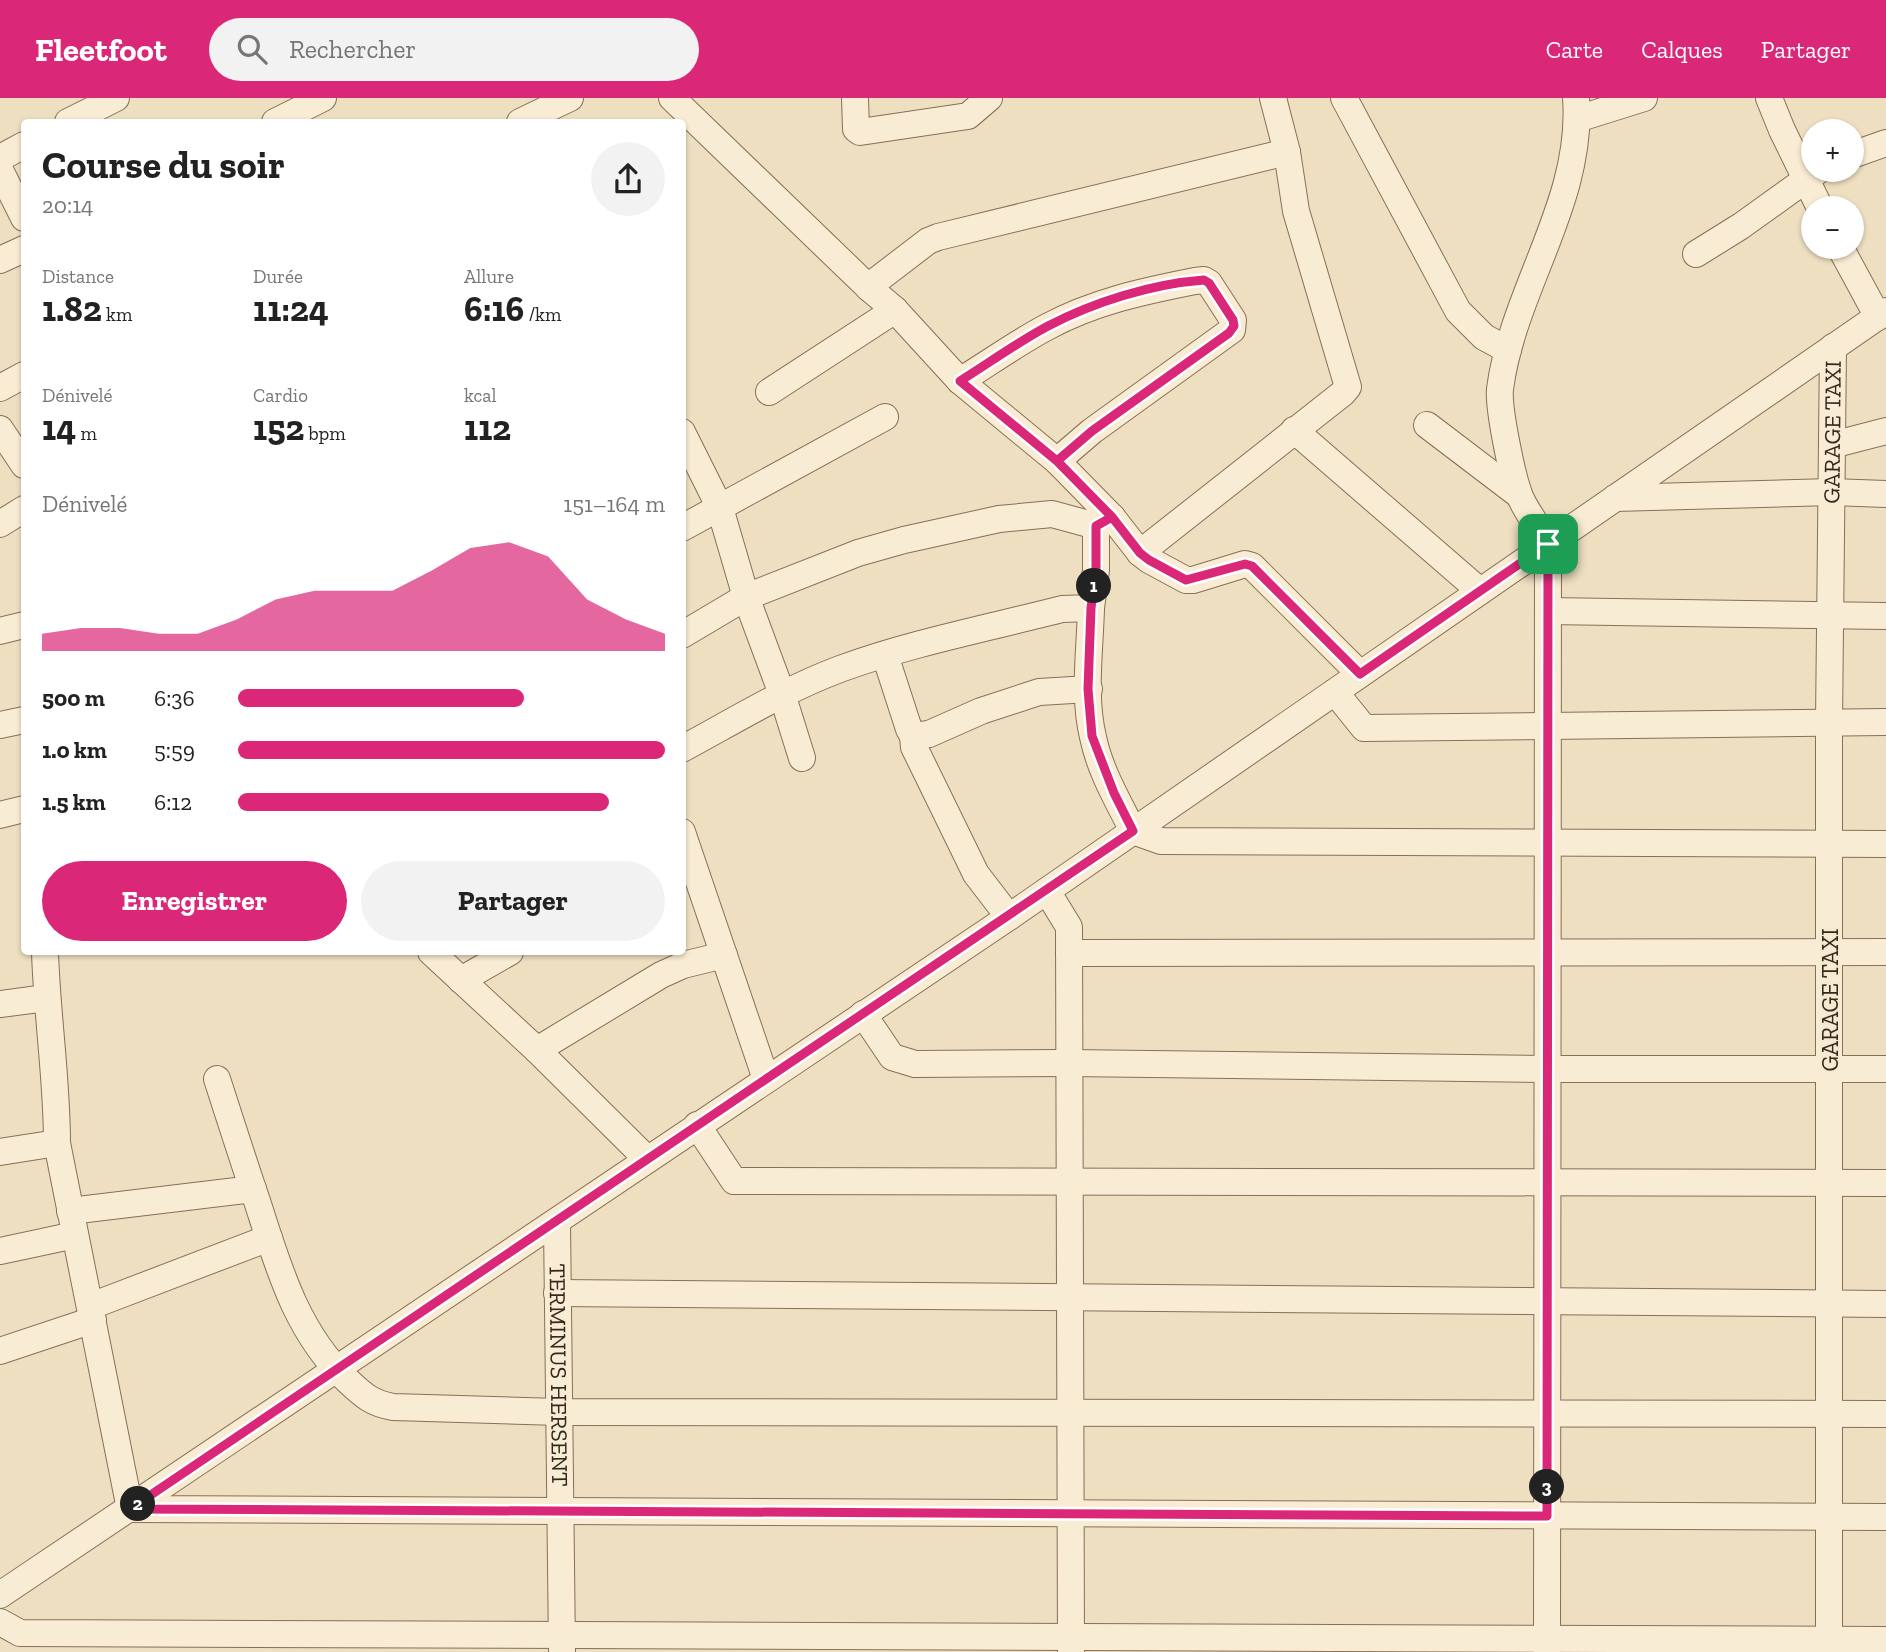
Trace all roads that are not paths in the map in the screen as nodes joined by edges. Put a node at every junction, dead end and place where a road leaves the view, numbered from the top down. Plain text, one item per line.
1 (116, 98) edge
2 (323, 98) edge
3 (570, 98) edge
4 (672, 98) edge
5 (855, 98) edge
6 (989, 98) edge
7 (1273, 98) edge
8 (1344, 98) edge
9 (1644, 98) edge
10 (1769, 98) edge
11 (1577, 109) edge
12 (74, 119) edge
13 (281, 119) edge
14 (531, 119) edge
15 (1886, 144) edge
16 (21, 147) edge
17 (1864, 151) edge
18 (1287, 152) junction
19 (1801, 155) edge
20 (0, 158) edge
21 (0, 170) edge
22 (1802, 182) edge
23 (21, 212) edge
24 (21, 250) edge
25 (1696, 254) dead end
26 (1848, 259) edge
27 (0, 260) edge
28 (868, 287) junction
29 (895, 310) junction
30 (1882, 314) edge
31 (1833, 347) junction
32 (1508, 350) junction
33 (21, 377) edge
34 (960, 381) junction
35 (0, 388) edge
36 (769, 392) dead end
37 (885, 417) dead end
38 (1427, 425) dead end
39 (1294, 430) junction
40 (1886, 431) edge
41 (2, 436) edge
42 (686, 440) edge
43 (1832, 445) junction
44 (1057, 461) junction
45 (21, 462) edge
46 (1831, 492) junction
47 (1886, 494) edge
48 (1519, 495) junction
49 (1615, 498) junction
50 (720, 508) junction
51 (21, 511) edge
52 (1104, 522) junction
53 (0, 524) edge
54 (686, 526) edge
55 (1548, 544) junction
56 (1140, 553) junction
57 (1480, 591) junction
58 (746, 597) junction
59 (1091, 608) junction
60 (1548, 611) junction
61 (1830, 615) junction
62 (1886, 616) edge
63 (21, 626) edge
64 (0, 631) edge
65 (686, 633) edge
66 (885, 655) junction
67 (1360, 674) junction
68 (1088, 689) junction
69 (1335, 692) junction
70 (782, 694) junction
71 (21, 721) edge
72 (1886, 722) edge
73 (1829, 723) junction
74 (0, 725) edge
75 (1548, 726) junction
76 (914, 736) junction
77 (686, 747) edge
78 (802, 758) dead end
79 (21, 810) edge
80 (0, 815) edge
81 (1133, 831) junction
82 (1548, 843) junction
83 (1829, 844) junction
84 (1886, 844) edge
85 (686, 850) edge
86 (1047, 891) junction
87 (1009, 917) junction
88 (1548, 952) junction
89 (1829, 952) junction
90 (1886, 952) edge
91 (1069, 953) junction
92 (45, 955) edge
93 (434, 955) edge
94 (505, 955) edge
95 (724, 955) junction
96 (461, 980) junction
97 (46, 998) junction
98 (0, 1004) edge
99 (863, 1014) junction
100 (537, 1050) junction
101 (1069, 1063) junction
102 (1830, 1068) junction
103 (1548, 1069) junction
104 (1886, 1069) edge
105 (217, 1079) dead end
106 (766, 1079) junction
107 (697, 1125) junction
108 (57, 1143) junction
109 (0, 1152) edge
110 (647, 1159) junction
111 (1069, 1180) junction
112 (1547, 1182) junction
113 (1830, 1182) junction
114 (1886, 1183) edge
115 (253, 1189) junction
116 (72, 1223) junction
117 (556, 1223) junction
118 (269, 1238) junction
119 (0, 1251) edge
120 (557, 1293) junction
121 (1070, 1297) junction
122 (1547, 1301) junction
123 (1830, 1303) junction
124 (1886, 1304) edge
125 (92, 1312) junction
126 (0, 1351) edge
127 (337, 1370) junction
128 (559, 1412) junction
129 (1070, 1413) junction
130 (1547, 1413) junction
131 (1830, 1413) junction
132 (1886, 1413) edge
133 (130, 1509) junction
134 (560, 1511) junction
135 (1070, 1513) junction
136 (1547, 1516) junction
137 (1830, 1517) junction
138 (1886, 1517) edge
139 (0, 1595) edge
140 (0, 1622) edge
141 (1886, 1640) edge
142 (109, 1643) edge
143 (561, 1643) edge
144 (1071, 1644) edge
145 (1547, 1645) edge
146 (1829, 1646) edge

1 - 12 street
2 - 13 street
3 - 14 street
4 - 28 street
5 - 6 street
7 - 18 street
8 - 32 street
9 - 11 street
10 - 19 street
11 - 32 street
15 - 17 street
16 - 20 street
18 - 28 street
18 - 39 street
21 - 23 street
22 - 25 street
24 - 27 street
26 - 30 street
28 - 29 street
29 - 34 street
29 - 36 street
30 - 31 street
31 - 43 street, GARAGE TAXI
31 - 49 street
32 - 48 street
33 - 35 street
34 - 44 street
34 - 44 street
37 - 50 street
38 - 48 street
39 - 56 street
39 - 57 street
40 - 43 street
41 - 45 street
42 - 50 street
43 - 46 street, GARAGE TAXI
44 - 52 street
46 - 47 street
46 - 49 street
46 - 61 street, GARAGE TAXI
48 - 55 street
49 - 55 street
50 - 54 street
50 - 58 street
51 - 53 street
52 - 56 street
52 - 58 street
52 - 59 street
55 - 57 street
55 - 60 street
56 - 67 street
57 - 67 street
58 - 65 street
58 - 70 street
59 - 66 street
59 - 68 street
60 - 61 street
60 - 75 street
61 - 62 street
61 - 73 street, GARAGE TAXI
63 - 64 street
66 - 70 street
66 - 76 street
67 - 69 street
68 - 76 street
68 - 81 street
69 - 75 street
69 - 81 street
70 - 77 street
70 - 78 street
71 - 74 street
72 - 73 street
73 - 75 street
73 - 83 street, GARAGE TAXI
75 - 82 street
76 - 87 street
79 - 80 street
81 - 82 street
81 - 86 street
82 - 83 street
82 - 88 street
83 - 84 street
83 - 89 street, GARAGE TAXI
85 - 95 street
86 - 87 street
86 - 91 street
87 - 99 street
88 - 89 street
88 - 91 street
88 - 103 street
89 - 90 street
89 - 102 street, GARAGE TAXI
91 - 101 street
92 - 97 street
93 - 96 street
94 - 96 street
95 - 100 street
95 - 106 street
96 - 100 street
97 - 98 street
97 - 108 street
99 - 101 street
99 - 106 street
100 - 110 street
101 - 103 street
101 - 111 street
102 - 103 street
102 - 104 street
102 - 113 street, GARAGE TAXI
103 - 112 street
105 - 115 street
106 - 107 street
107 - 110 street
107 - 111 street
108 - 109 street
108 - 116 street
110 - 117 street
111 - 112 street
111 - 121 street
112 - 113 street
112 - 122 street
113 - 114 street
113 - 123 street, GARAGE TAXI
115 - 116 street
115 - 118 street
116 - 119 street
116 - 125 street
117 - 120 street, TERMINUS HERSENT
117 - 127 street
118 - 125 street
118 - 127 street
120 - 121 street
120 - 128 street, TERMINUS HERSENT
121 - 122 street
121 - 129 street
122 - 123 street
122 - 130 street
123 - 124 street
123 - 131 street, GARAGE TAXI
125 - 126 street
125 - 133 street
127 - 128 street
127 - 133 street
128 - 129 street
128 - 134 street, TERMINUS HERSENT
129 - 130 street
129 - 135 street
130 - 131 street
130 - 136 street
131 - 132 street
131 - 137 street, GARAGE TAXI
133 - 134 street
133 - 139 street
134 - 135 street
134 - 143 street, TERMINUS HERSENT
135 - 136 street
135 - 144 street
136 - 137 street
136 - 145 street
137 - 138 street
137 - 146 street, GARAGE TAXI
140 - 142 street
141 - 146 street
142 - 143 street
143 - 144 street
144 - 145 street
145 - 146 street

